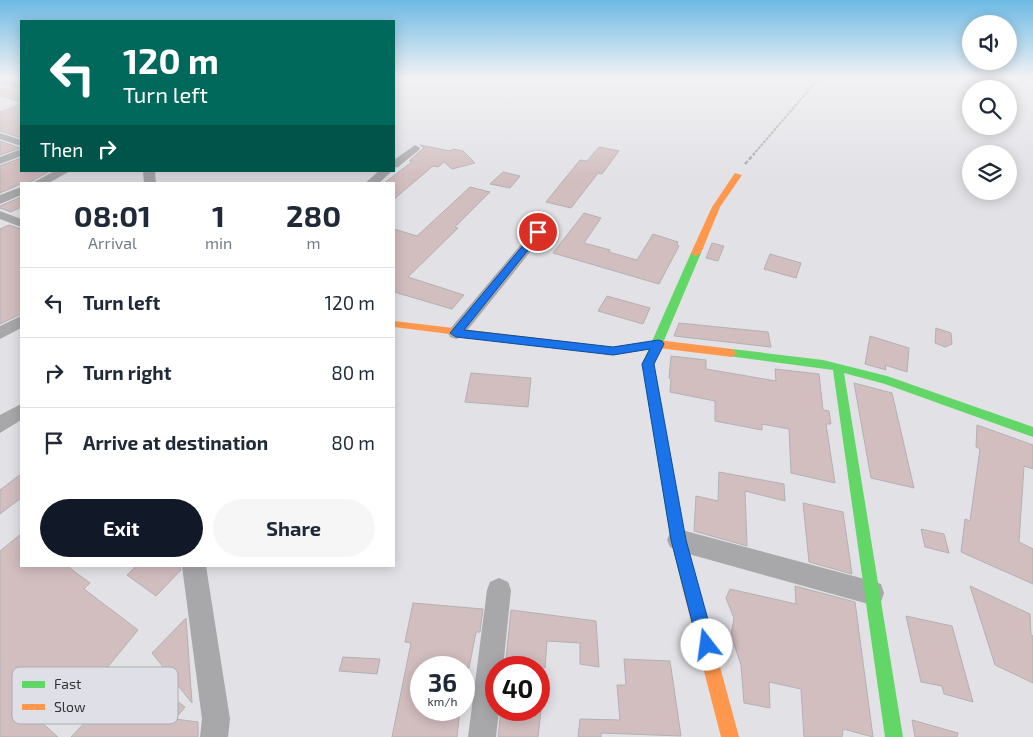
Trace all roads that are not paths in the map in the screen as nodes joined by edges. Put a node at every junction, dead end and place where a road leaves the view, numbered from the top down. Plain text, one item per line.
1 (0, 136) edge
2 (20, 142) edge
3 (415, 148) dead end
4 (20, 152) edge
5 (0, 161) edge
6 (395, 164) edge
7 (62, 172) edge
8 (385, 172) edge
9 (738, 175) road end
10 (41, 182) edge
11 (372, 182) edge
12 (20, 191) edge
13 (0, 200) edge
14 (0, 215) edge
15 (20, 223) edge
16 (538, 232) dead end
17 (20, 322) edge
18 (395, 324) edge
19 (0, 333) edge
20 (456, 333) junction
21 (658, 344) junction
22 (838, 368) junction
23 (20, 413) edge
24 (0, 425) edge
25 (1033, 432) edge
26 (678, 540) junction
27 (194, 567) edge
28 (499, 590) dead end
29 (872, 593) junction
30 (214, 737) edge
31 (482, 737) edge
32 (730, 737) edge
33 (894, 737) edge

1 - 2 street
3 - 6 street
4 - 5 street
7 - 10 street
8 - 11 street
9 - 21 street
12 - 13 street
14 - 15 street
16 - 20 street
17 - 19 street
18 - 20 street
20 - 21 street
21 - 22 street
21 - 26 street
22 - 25 street
22 - 29 street
23 - 24 street
26 - 29 street
26 - 32 street
27 - 30 street
28 - 31 street
29 - 33 street

